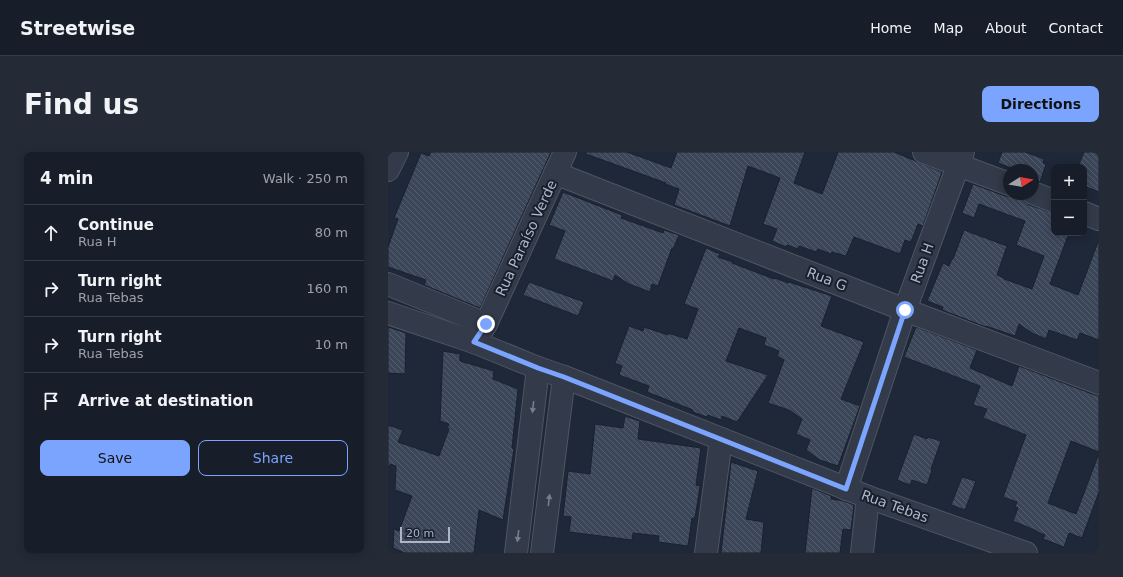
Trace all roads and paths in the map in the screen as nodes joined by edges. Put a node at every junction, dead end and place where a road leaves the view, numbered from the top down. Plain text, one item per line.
1 (397, 152) edge
2 (565, 152) edge
3 (924, 152) edge
4 (961, 158) edge
5 (388, 170) edge
6 (555, 173) junction
7 (1003, 181) edge
8 (1039, 195) edge
9 (1051, 200) edge
10 (1087, 214) edge
11 (1099, 218) edge
12 (388, 284) edge
13 (905, 310) junction
14 (388, 313) edge
15 (486, 324) junction
16 (474, 342) junction
17 (538, 368) junction
18 (564, 377) junction
19 (1099, 383) edge
20 (721, 439) junction
21 (846, 489) junction
22 (868, 497) junction
23 (516, 553) edge
24 (542, 553) edge
25 (706, 553) edge
26 (862, 553) edge
27 (1026, 553) edge

1 - 5 street
2 - 6 street, Rua Paraíso Verde
3 - 4 street
4 - 7 street
4 - 13 street, Rua H
6 - 13 street, Rua G
6 - 15 street, Rua Paraíso Verde
8 - 9 street
10 - 11 street
12 - 15 street
13 - 19 street, Rua G
13 - 21 street, Rua H
14 - 16 street, Rua Tebas
15 - 16 street
16 - 17 street, Rua Tebas
17 - 18 street, Rua Tebas
17 -> 23 street
18 - 20 street, Rua Tebas
24 -> 18 street
20 - 21 street, Rua Tebas
20 - 25 street
21 - 22 street, Rua Tebas
22 - 26 street
22 - 27 street, Rua Tebas

